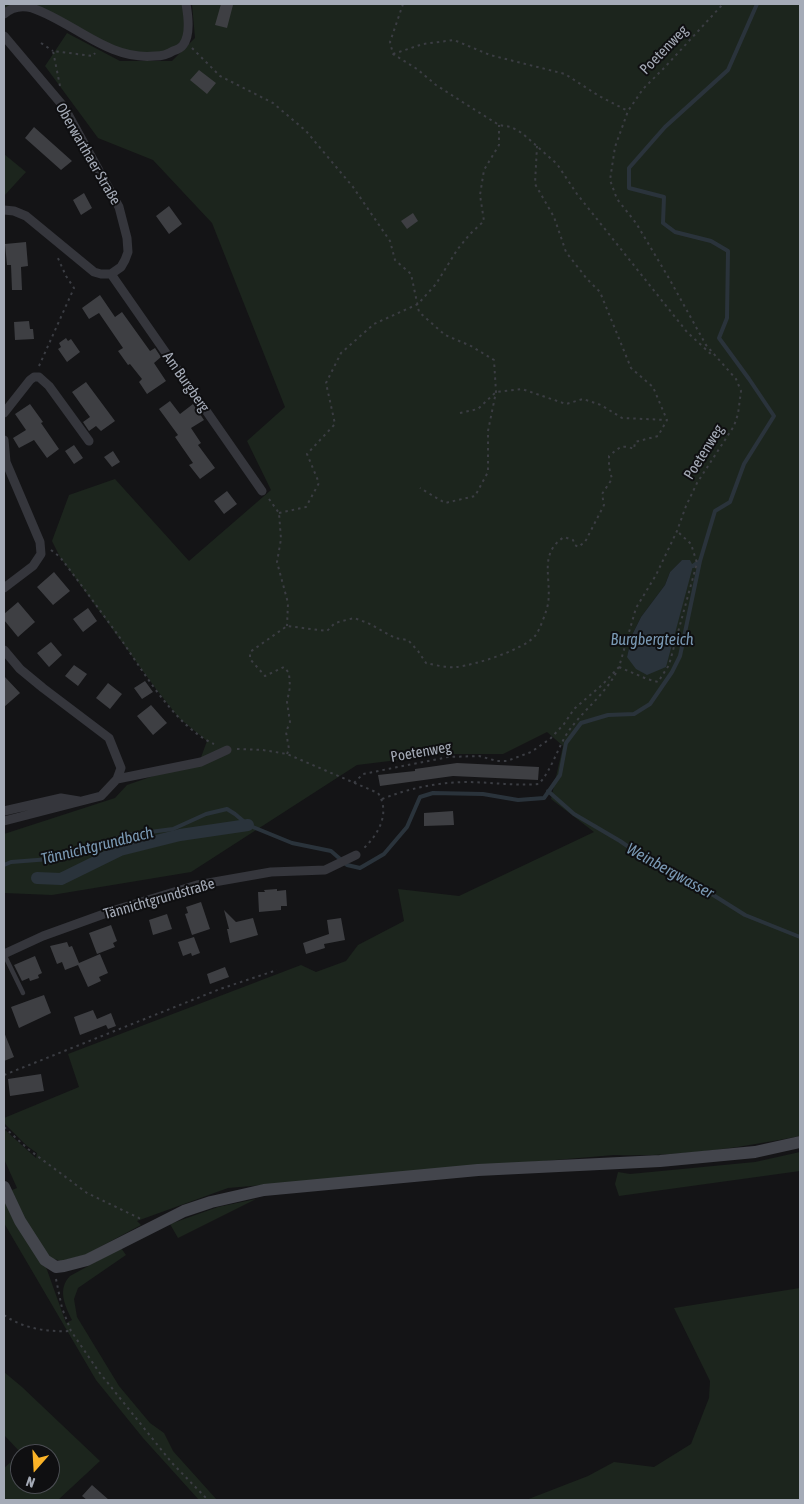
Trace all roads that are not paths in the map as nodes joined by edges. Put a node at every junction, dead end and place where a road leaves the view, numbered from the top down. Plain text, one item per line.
1 (186, 4) edge
2 (4, 14) edge
3 (4, 36) edge
4 (4, 210) edge
5 (111, 274) junction
6 (4, 413) edge
7 (4, 440) edge
8 (89, 441) dead end
9 (262, 491) road end
10 (4, 588) edge
11 (4, 650) edge
12 (227, 750) road end
13 (118, 779) junction
14 (84, 802) junction
15 (4, 811) edge
16 (4, 821) edge
17 (356, 856) road end
18 (4, 954) edge
19 (24, 994) dead end
20 (800, 1142) edge
21 (4, 1187) edge

1 - 2 street
3 - 5 street, Oberwarthaer Straße
4 - 5 street
5 - 9 street, Am Burgberg
6 - 8 street
7 - 10 street
11 - 13 street
12 - 13 street
13 - 14 street
14 - 15 street
14 - 16 street
17 - 18 street, Tännichtgrundstraße
18 - 19 lane
20 - 21 street

